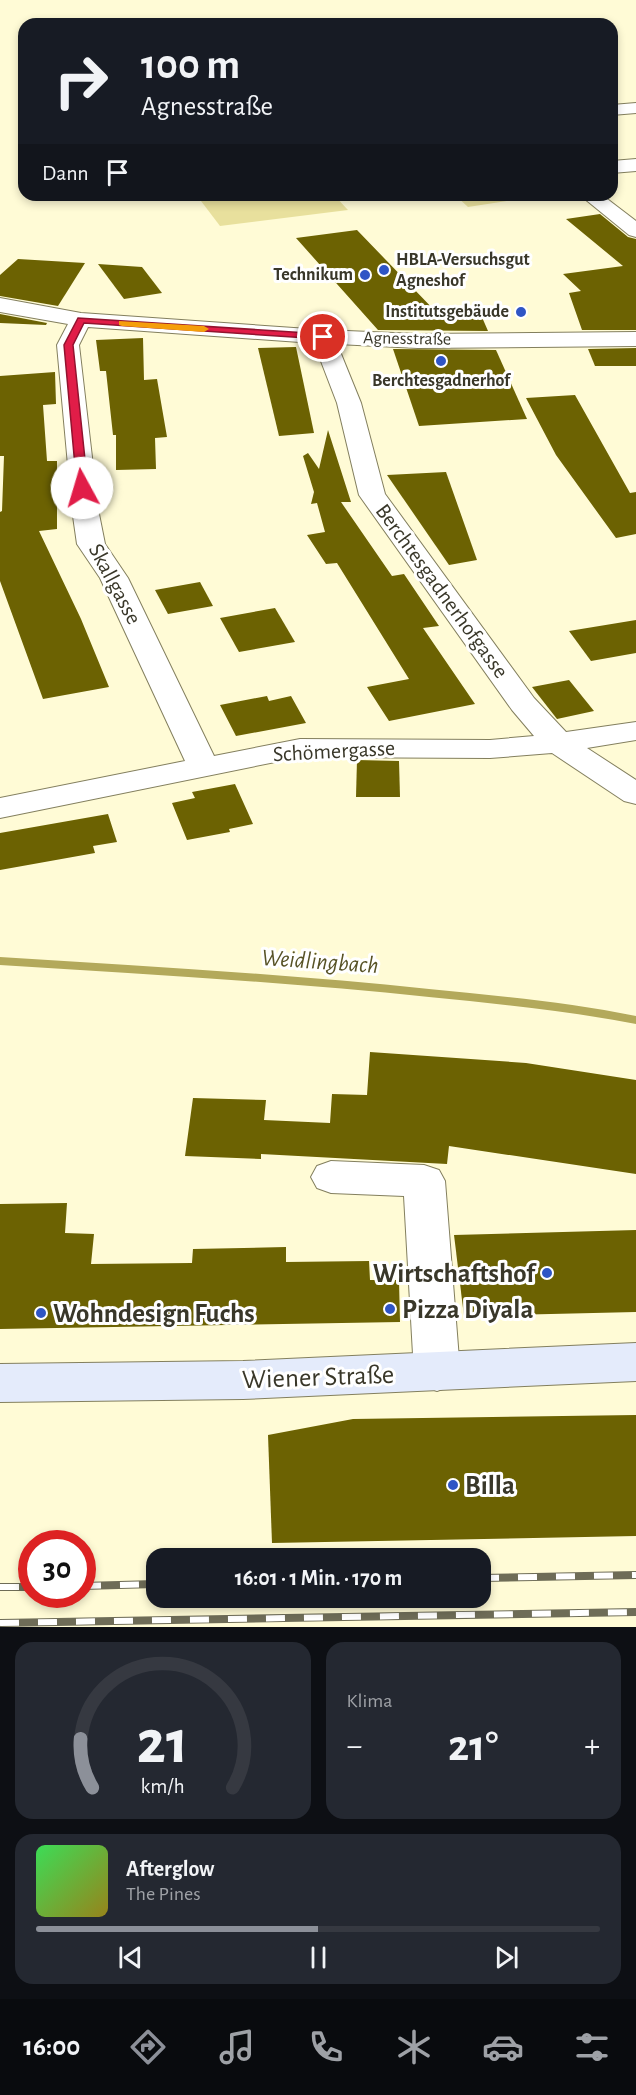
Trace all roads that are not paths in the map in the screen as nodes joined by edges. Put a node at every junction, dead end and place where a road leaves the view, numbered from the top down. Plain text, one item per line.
1 (636, 108) edge
2 (618, 110) edge
3 (636, 165) edge
4 (618, 166) edge
5 (598, 201) edge
6 (636, 231) edge
7 (0, 305) edge
8 (81, 320) junction
9 (323, 337) junction
10 (636, 339) edge
11 (636, 731) edge
12 (558, 743) junction
13 (203, 766) junction
14 (636, 794) edge
15 (0, 808) edge
16 (331, 1177) dead end
17 (636, 1362) edge
18 (437, 1371) junction
19 (0, 1383) edge

1 - 2 street
3 - 4 street
5 - 6 street
7 - 8 street, Agnesstraße
8 - 9 street, Agnesstraße
8 - 13 street, Skallgasse
9 - 10 street, Agnesstraße
9 - 12 street, Berchtesgadnerhofgasse
11 - 12 street, Schömergasse
12 - 13 street, Schömergasse
12 - 14 street, Berchtesgadnerhofgasse
13 - 15 street, Schömergasse
16 - 18 street
17 - 18 street, Wiener Straße
18 - 19 street, Wiener Straße

